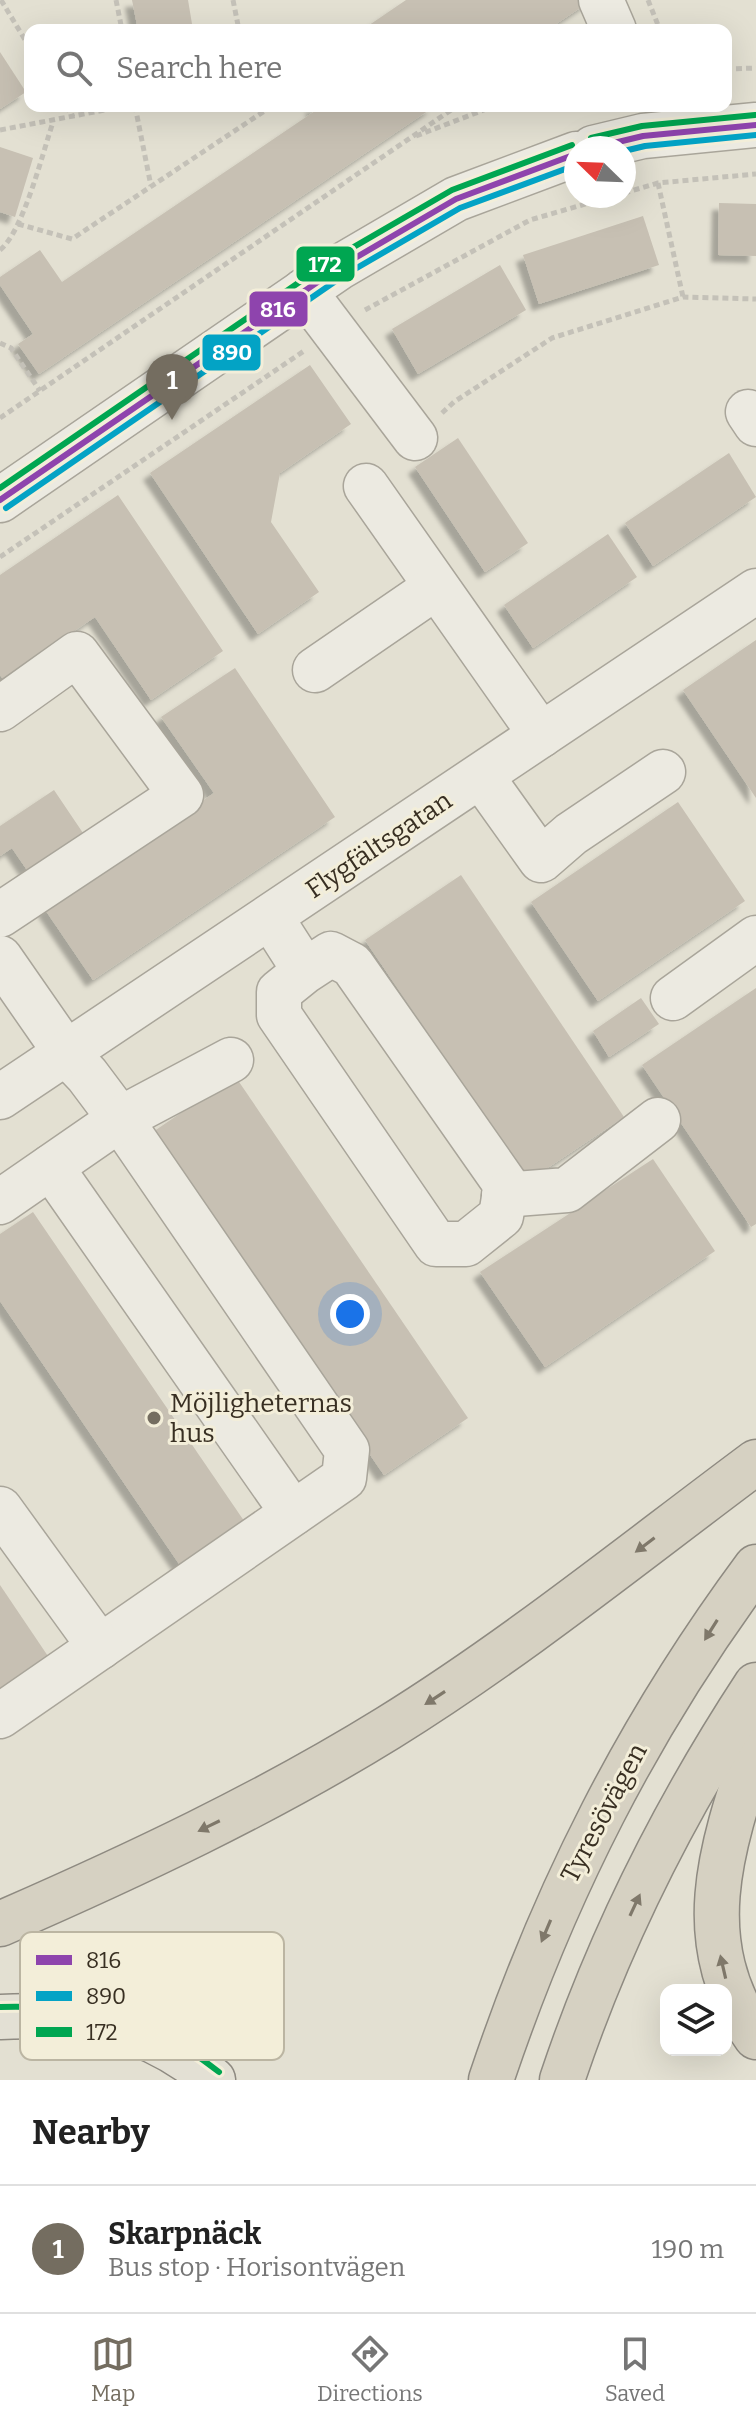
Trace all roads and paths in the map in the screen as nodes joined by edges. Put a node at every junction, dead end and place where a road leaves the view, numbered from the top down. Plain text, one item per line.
1 (1, 0) edge
2 (116, 0) edge
3 (233, 0) edge
4 (601, 0) edge
5 (648, 0) edge
6 (121, 24) edge
7 (238, 24) edge
8 (611, 24) edge
9 (658, 24) edge
10 (24, 38) edge
11 (756, 68) edge
12 (732, 69) edge
13 (70, 112) edge
14 (97, 112) edge
15 (136, 112) edge
16 (263, 112) edge
17 (448, 112) edge
18 (479, 112) edge
19 (73, 117) junction
20 (640, 121) edge
21 (53, 122) junction
22 (756, 125) edge
23 (0, 130) edge
24 (614, 136) edge
25 (408, 140) junction
26 (564, 158) edge
27 (756, 174) edge
28 (658, 183) junction
29 (151, 186) junction
30 (636, 189) edge
31 (570, 208) edge
32 (18, 224) junction
33 (0, 250) edge
34 (304, 291) junction
35 (683, 297) junction
36 (756, 299) edge
37 (334, 331) junction
38 (0, 343) edge
39 (40, 391) junction
40 (0, 418) edge
41 (415, 438) joint
42 (366, 486) dead end
43 (0, 500) edge
44 (0, 557) edge
45 (436, 587) junction
46 (756, 591) edge
47 (315, 670) dead end
48 (0, 709) edge
49 (541, 735) junction
50 (663, 772) dead end
51 (481, 776) junction
52 (0, 915) edge
53 (271, 918) junction
54 (756, 938) edge
55 (0, 958) edge
56 (305, 971) junction
57 (673, 998) dead end
58 (66, 1053) junction
59 (231, 1060) dead end
60 (0, 1097) edge
61 (120, 1119) junction
62 (658, 1120) dead end
63 (51, 1167) junction
64 (504, 1195) junction
65 (0, 1202) edge
66 (756, 1462) edge
67 (0, 1509) edge
68 (293, 1513) junction
69 (756, 1567) edge
70 (100, 1647) junction
71 (756, 1685) edge
72 (0, 1716) edge
73 (756, 1744) edge
74 (0, 1924) edge
75 (0, 2017) edge
76 (20, 2017) edge
77 (756, 2037) edge
78 (189, 2060) edge
79 (213, 2080) edge
80 (491, 2080) edge
81 (562, 2080) edge

1 - 10 path
2 - 6 path
3 - 7 path
4 - 8 street
5 - 9 path
11 - 12 path
13 - 19 path
14 - 19 path
15 - 29 path
16 - 29 path
17 - 25 path
18 - 25 path
19 - 21 path
20 - 22 street
20 - 24 street
21 - 23 path
21 - 32 path
25 - 39 path
26 - 34 street
27 - 28 path
28 - 30 path
28 - 35 path
29 - 32 path
31 - 37 path
32 - 33 path
34 - 37 street
34 - 43 street
35 - 36 path
35 - 41 path
37 - 41 street
37 - 44 path
38 - 39 path
39 - 40 path
42 - 45 street
45 - 47 street
45 - 49 street
46 - 49 street, Flygfältsgatan
48 - 52 street
49 - 51 street, Flygfältsgatan
50 - 51 street
51 - 53 street, Flygfältsgatan
53 - 56 street
53 - 58 street, Flygfältsgatan
54 - 57 street
55 - 58 street
56 - 64 street
56 - 64 street
58 - 60 street, Flygfältsgatan
58 - 61 street
59 - 61 street
61 - 63 street
61 - 68 street
62 - 64 street
63 - 65 street
63 - 68 street
66 -> 74 highway
67 - 70 street
68 - 70 street
69 -> 80 highway, Tyresövägen
70 - 72 street
81 -> 71 highway
77 -> 73 highway
75 - 76 main road
78 - 79 main road

